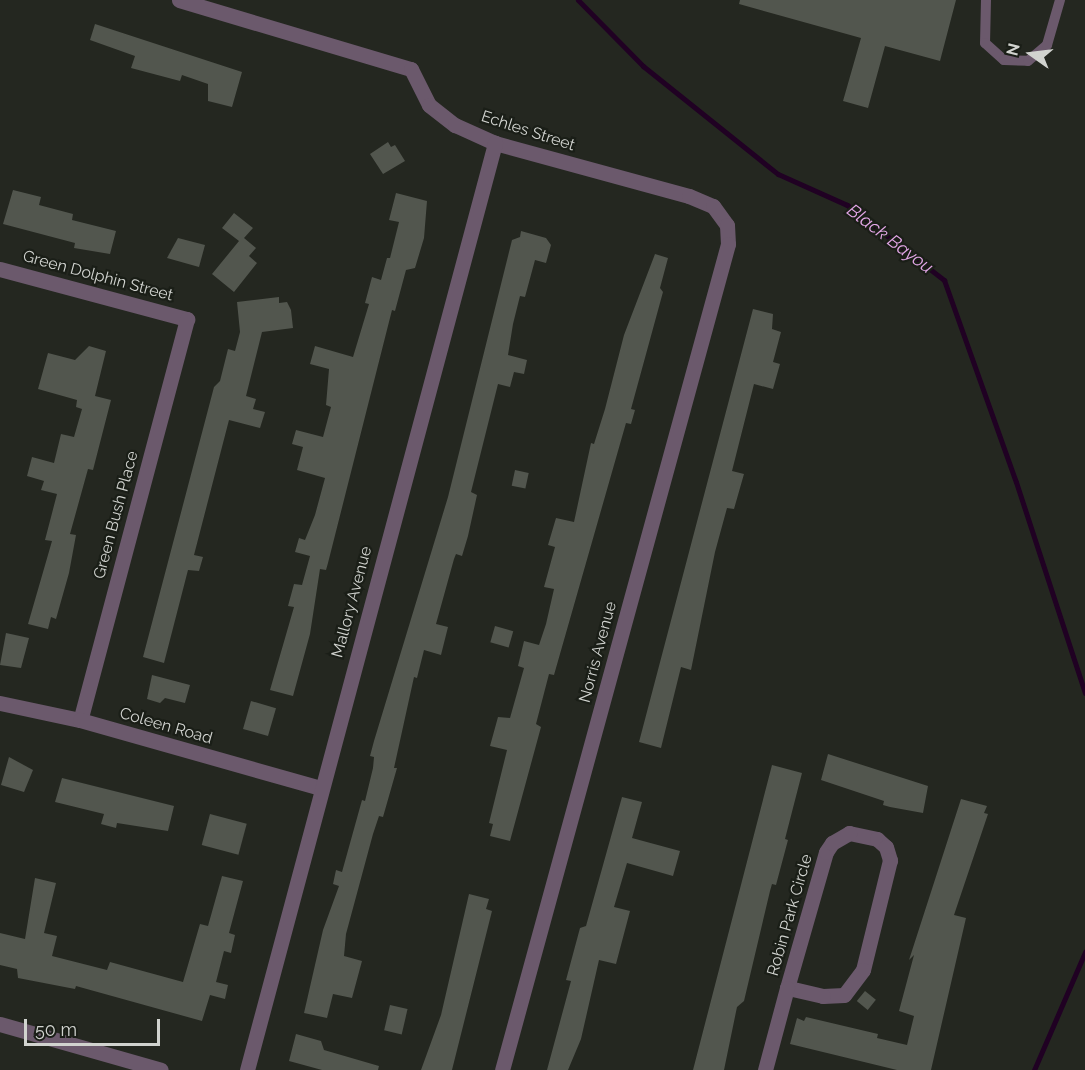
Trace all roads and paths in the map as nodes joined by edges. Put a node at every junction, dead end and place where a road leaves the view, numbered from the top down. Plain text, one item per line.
1 (179, 0) edge
2 (986, 0) edge
3 (1060, 0) edge
4 (495, 143) junction
5 (728, 244) joint
6 (0, 269) edge
7 (188, 319) joint
8 (0, 703) edge
9 (80, 720) junction
10 (321, 788) junction
11 (787, 988) junction
12 (0, 1024) edge
13 (161, 1070) edge
14 (247, 1070) edge
15 (502, 1070) edge
16 (765, 1070) edge

1 - 4 street, Echles Street
2 - 3 lane
4 - 5 street, Echles Street
4 - 10 street, Mallory Avenue
5 - 15 street, Norris Avenue
6 - 7 street, Green Dolphin Street
7 - 9 street, Green Bush Place
8 - 9 street, Coleen Road
9 - 10 street, Coleen Road
10 - 14 street, Mallory Avenue
11 - 11 street, Robin Park Circle
11 - 16 street, Robin Park Circle
12 - 13 street

